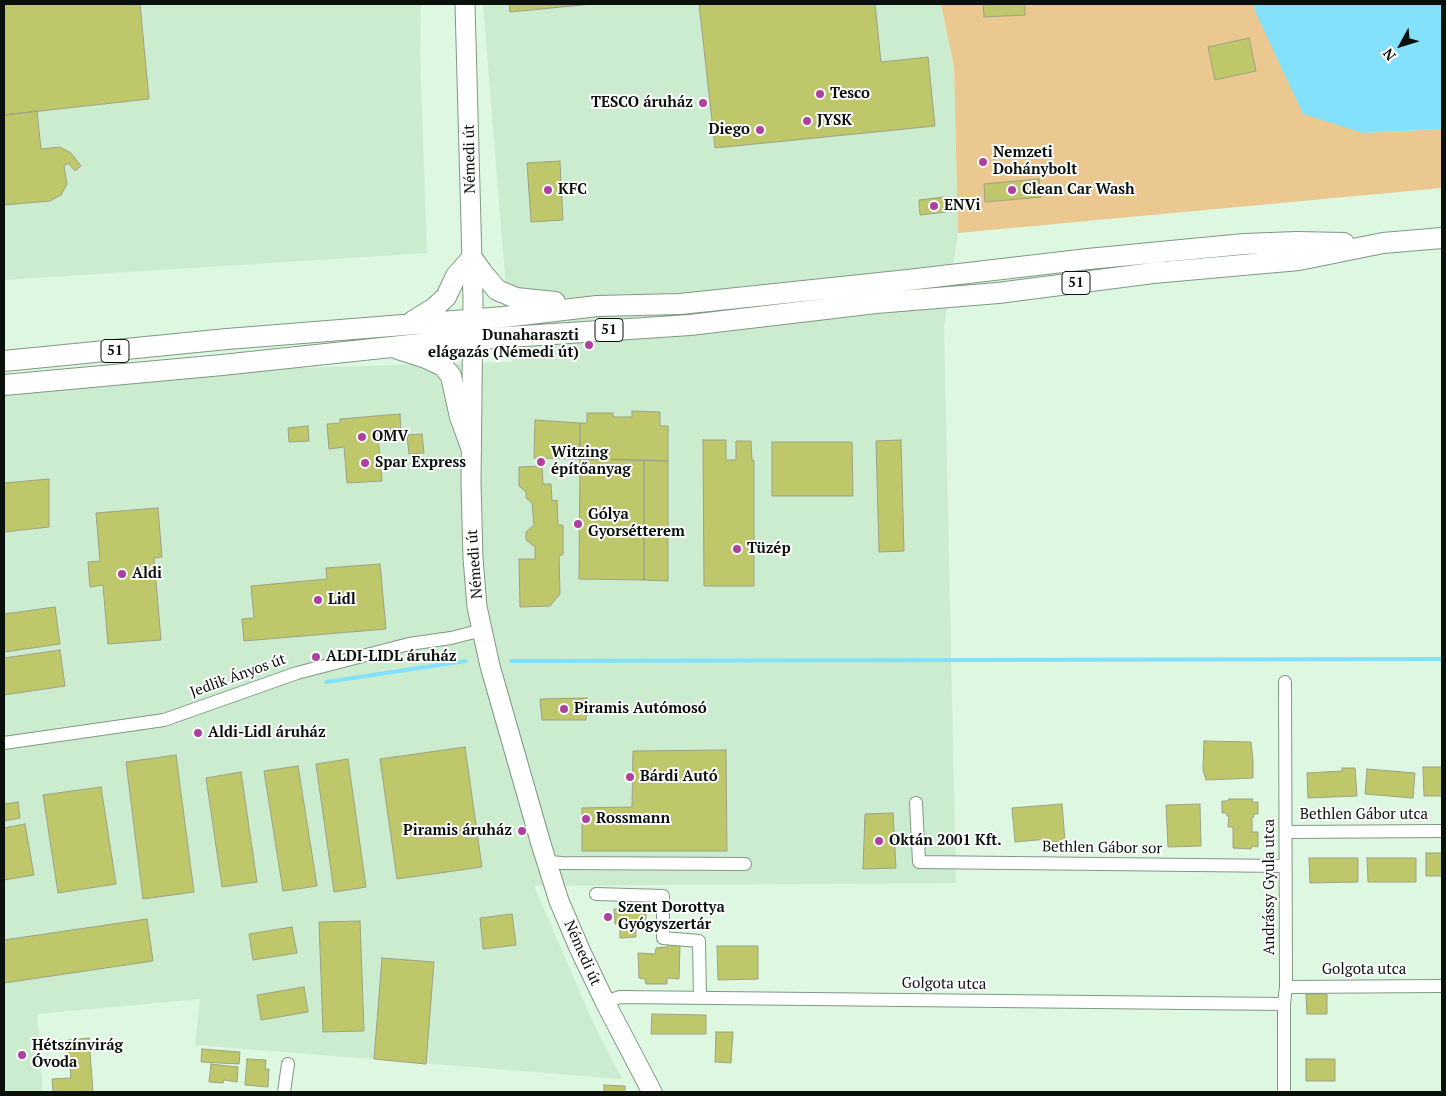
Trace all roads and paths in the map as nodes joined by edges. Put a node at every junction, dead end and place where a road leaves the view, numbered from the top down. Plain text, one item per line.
1 (465, 4) edge
2 (1442, 238) edge
3 (1383, 243) junction
4 (472, 258) junction
5 (597, 306) junction
6 (473, 319) junction
7 (409, 324) junction
8 (473, 339) junction
9 (390, 346) junction
10 (4, 361) edge
11 (4, 385) edge
12 (471, 447) junction
13 (482, 630) junction
14 (1285, 682) dead end
15 (4, 744) edge
16 (916, 802) dead end
17 (1442, 831) edge
18 (1286, 832) junction
19 (546, 862) junction
20 (745, 864) dead end
21 (1285, 866) junction
22 (596, 894) dead end
23 (1442, 986) edge
24 (1286, 987) junction
25 (700, 998) junction
26 (605, 1002) junction
27 (1284, 1004) junction
28 (288, 1064) dead end
29 (284, 1092) edge
30 (652, 1092) edge
31 (1284, 1092) edge

1 - 4 main road, Némedi út
2 - 3 main road, 51
3 - 5 main road, 51
3 - 8 main road, 51
4 - 5 main road
4 - 6 main road, Némedi út
4 - 7 main road
5 - 6 main road, 51
6 - 7 main road, 51
6 - 8 main road, Némedi út
7 - 10 main road, 51
8 - 9 main road, 51
8 - 12 main road, Némedi út
9 - 11 main road, 51
9 - 12 main road
12 - 13 main road, Némedi út
13 - 15 street, Jedlik Ányos út
13 - 19 main road, Némedi út
14 - 18 street, Andrássy Gyula utca
16 - 21 street, Bethlen Gábor sor
17 - 18 street, Bethlen Gábor utca
18 - 21 street, Andrássy Gyula utca
19 - 20 street
19 - 26 main road, Némedi út
21 - 24 street, Andrássy Gyula utca
22 - 25 street
23 - 24 street, Golgota utca
24 - 27 street, Andrássy Gyula utca
25 - 26 street, Golgota utca
25 - 27 street, Golgota utca
26 - 30 main road, Némedi út
27 - 31 street, Andrássy Gyula utca
28 - 29 street

